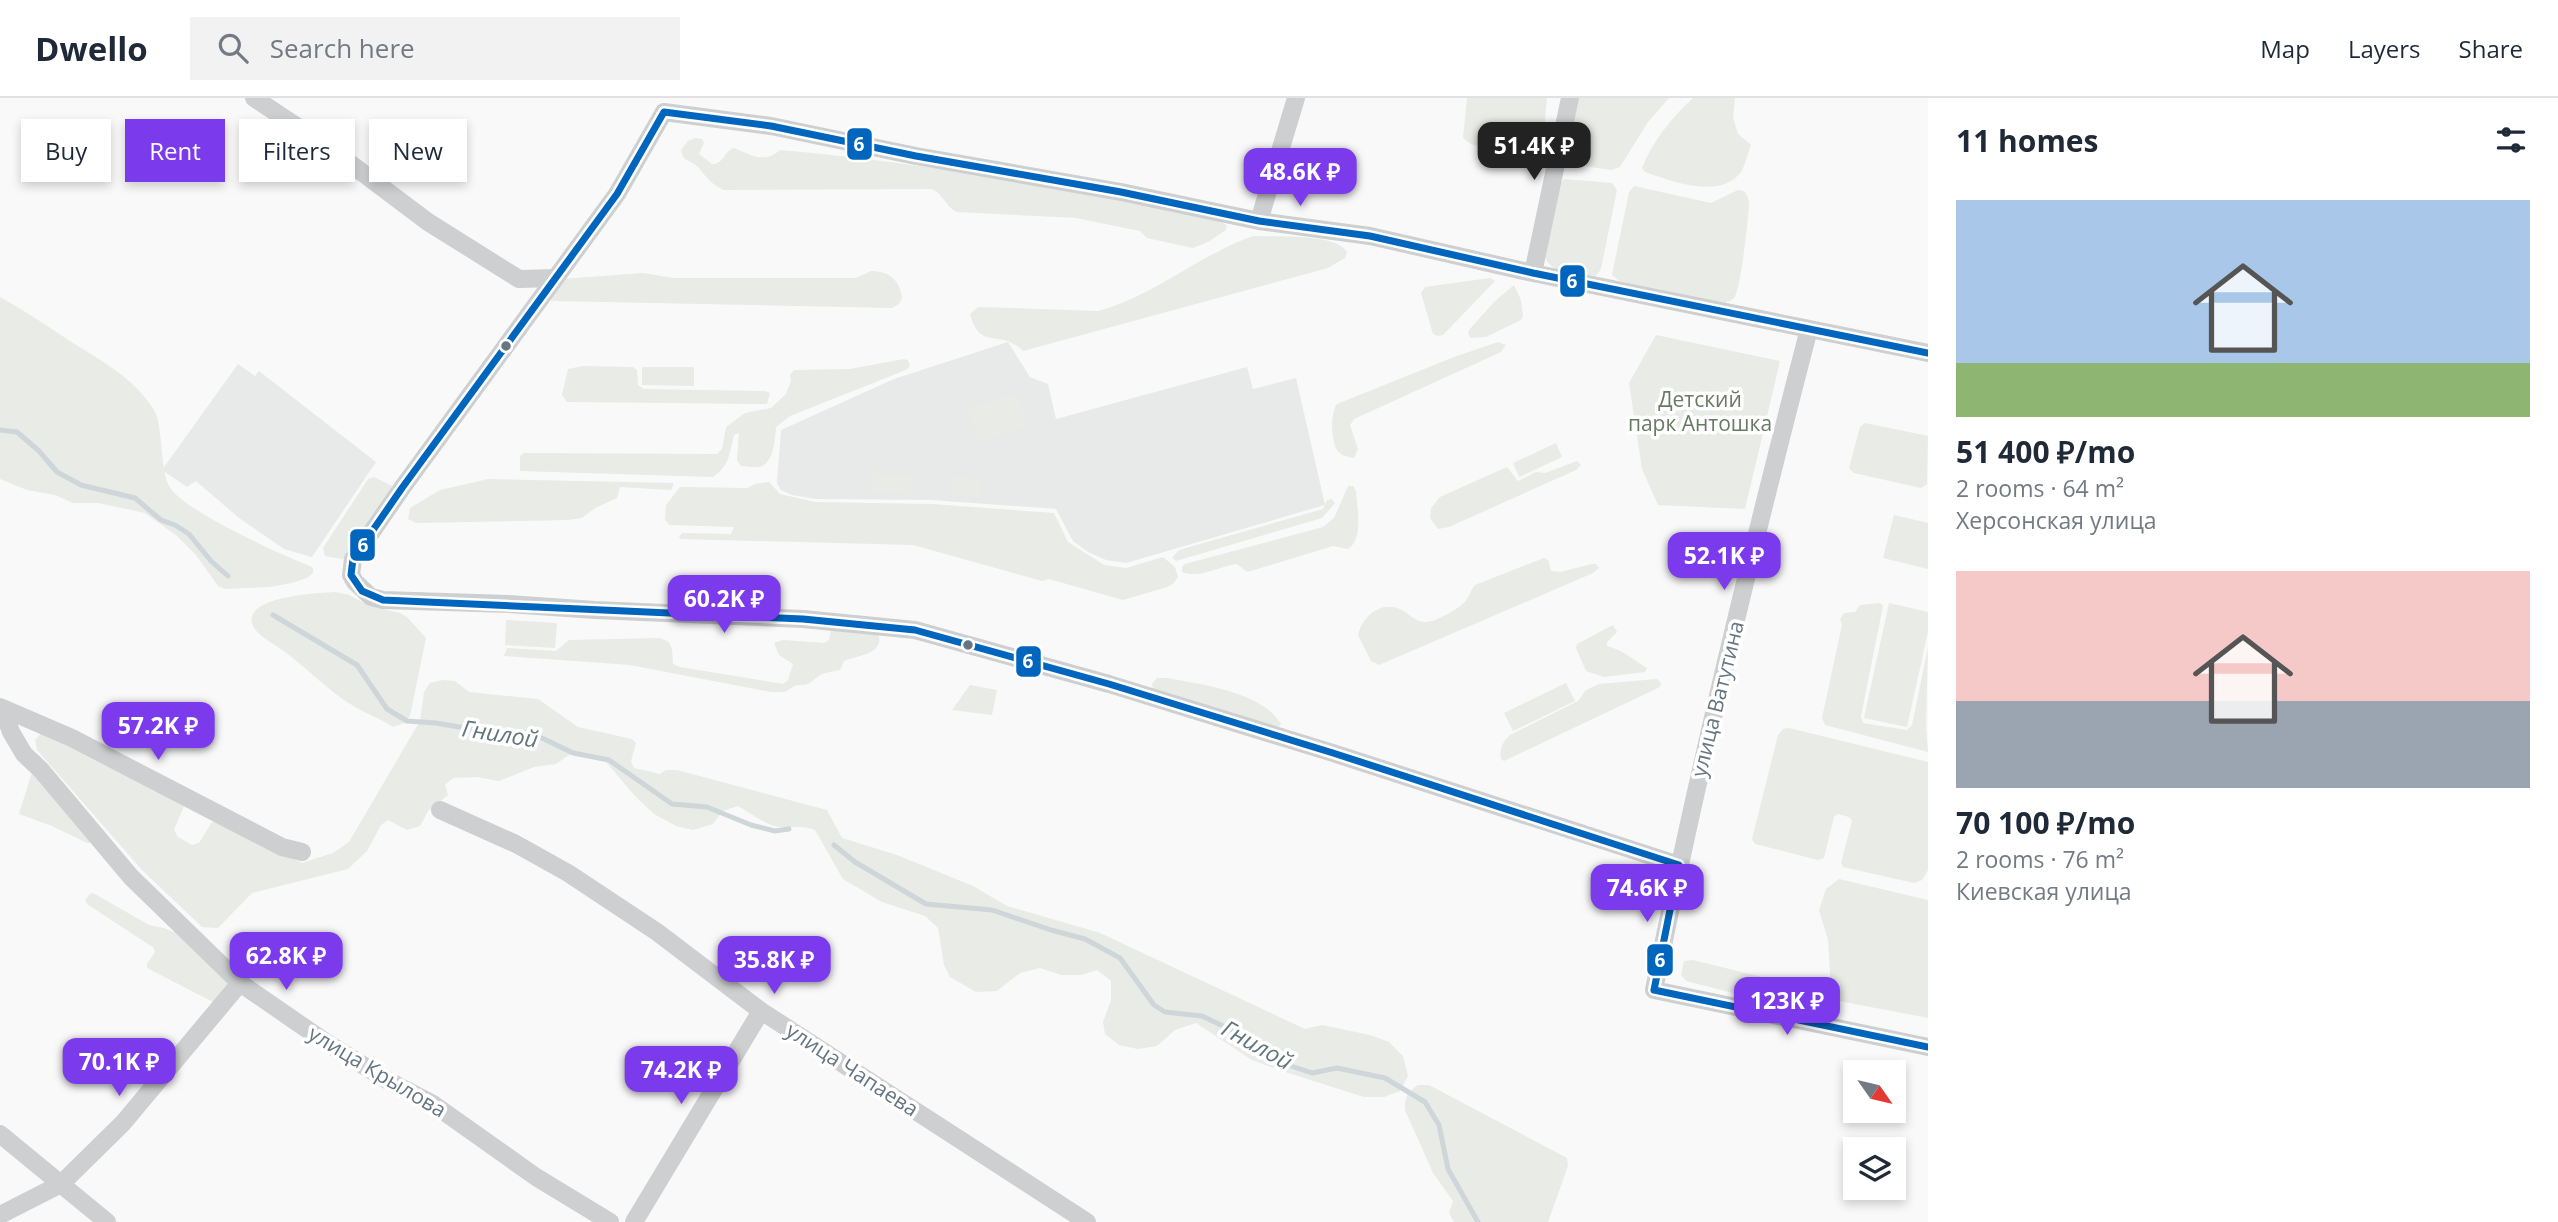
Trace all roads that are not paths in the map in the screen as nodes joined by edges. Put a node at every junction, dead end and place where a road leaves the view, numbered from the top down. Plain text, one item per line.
1 (254, 98) edge
2 (1296, 98) edge
3 (1570, 98) edge
4 (1259, 221) junction
5 (1533, 273) junction
6 (555, 278) junction
7 (1809, 329) junction
8 (1928, 354) edge
9 (1, 708) edge
10 (440, 810) dead end
11 (302, 852) dead end
12 (1679, 865) junction
13 (240, 983) junction
14 (761, 1011) junction
15 (1928, 1047) edge
16 (0, 1134) edge
17 (61, 1184) junction
18 (0, 1215) edge
19 (107, 1222) edge
20 (610, 1222) edge
21 (634, 1222) edge
22 (1087, 1222) edge

1 - 6 street
2 - 4 street
3 - 5 street
4 - 5 street
4 - 6 street
5 - 7 street
6 - 12 street
7 - 8 street
7 - 12 street, улица Ватутина
9 - 11 street
9 - 13 street, улица Крылова
10 - 14 street, улица Чапаева
12 - 15 street, улица Ватутина
13 - 17 street
13 - 20 street, улица Крылова
14 - 21 street
14 - 22 street, улица Чапаева
16 - 17 street
17 - 18 street
17 - 19 street

